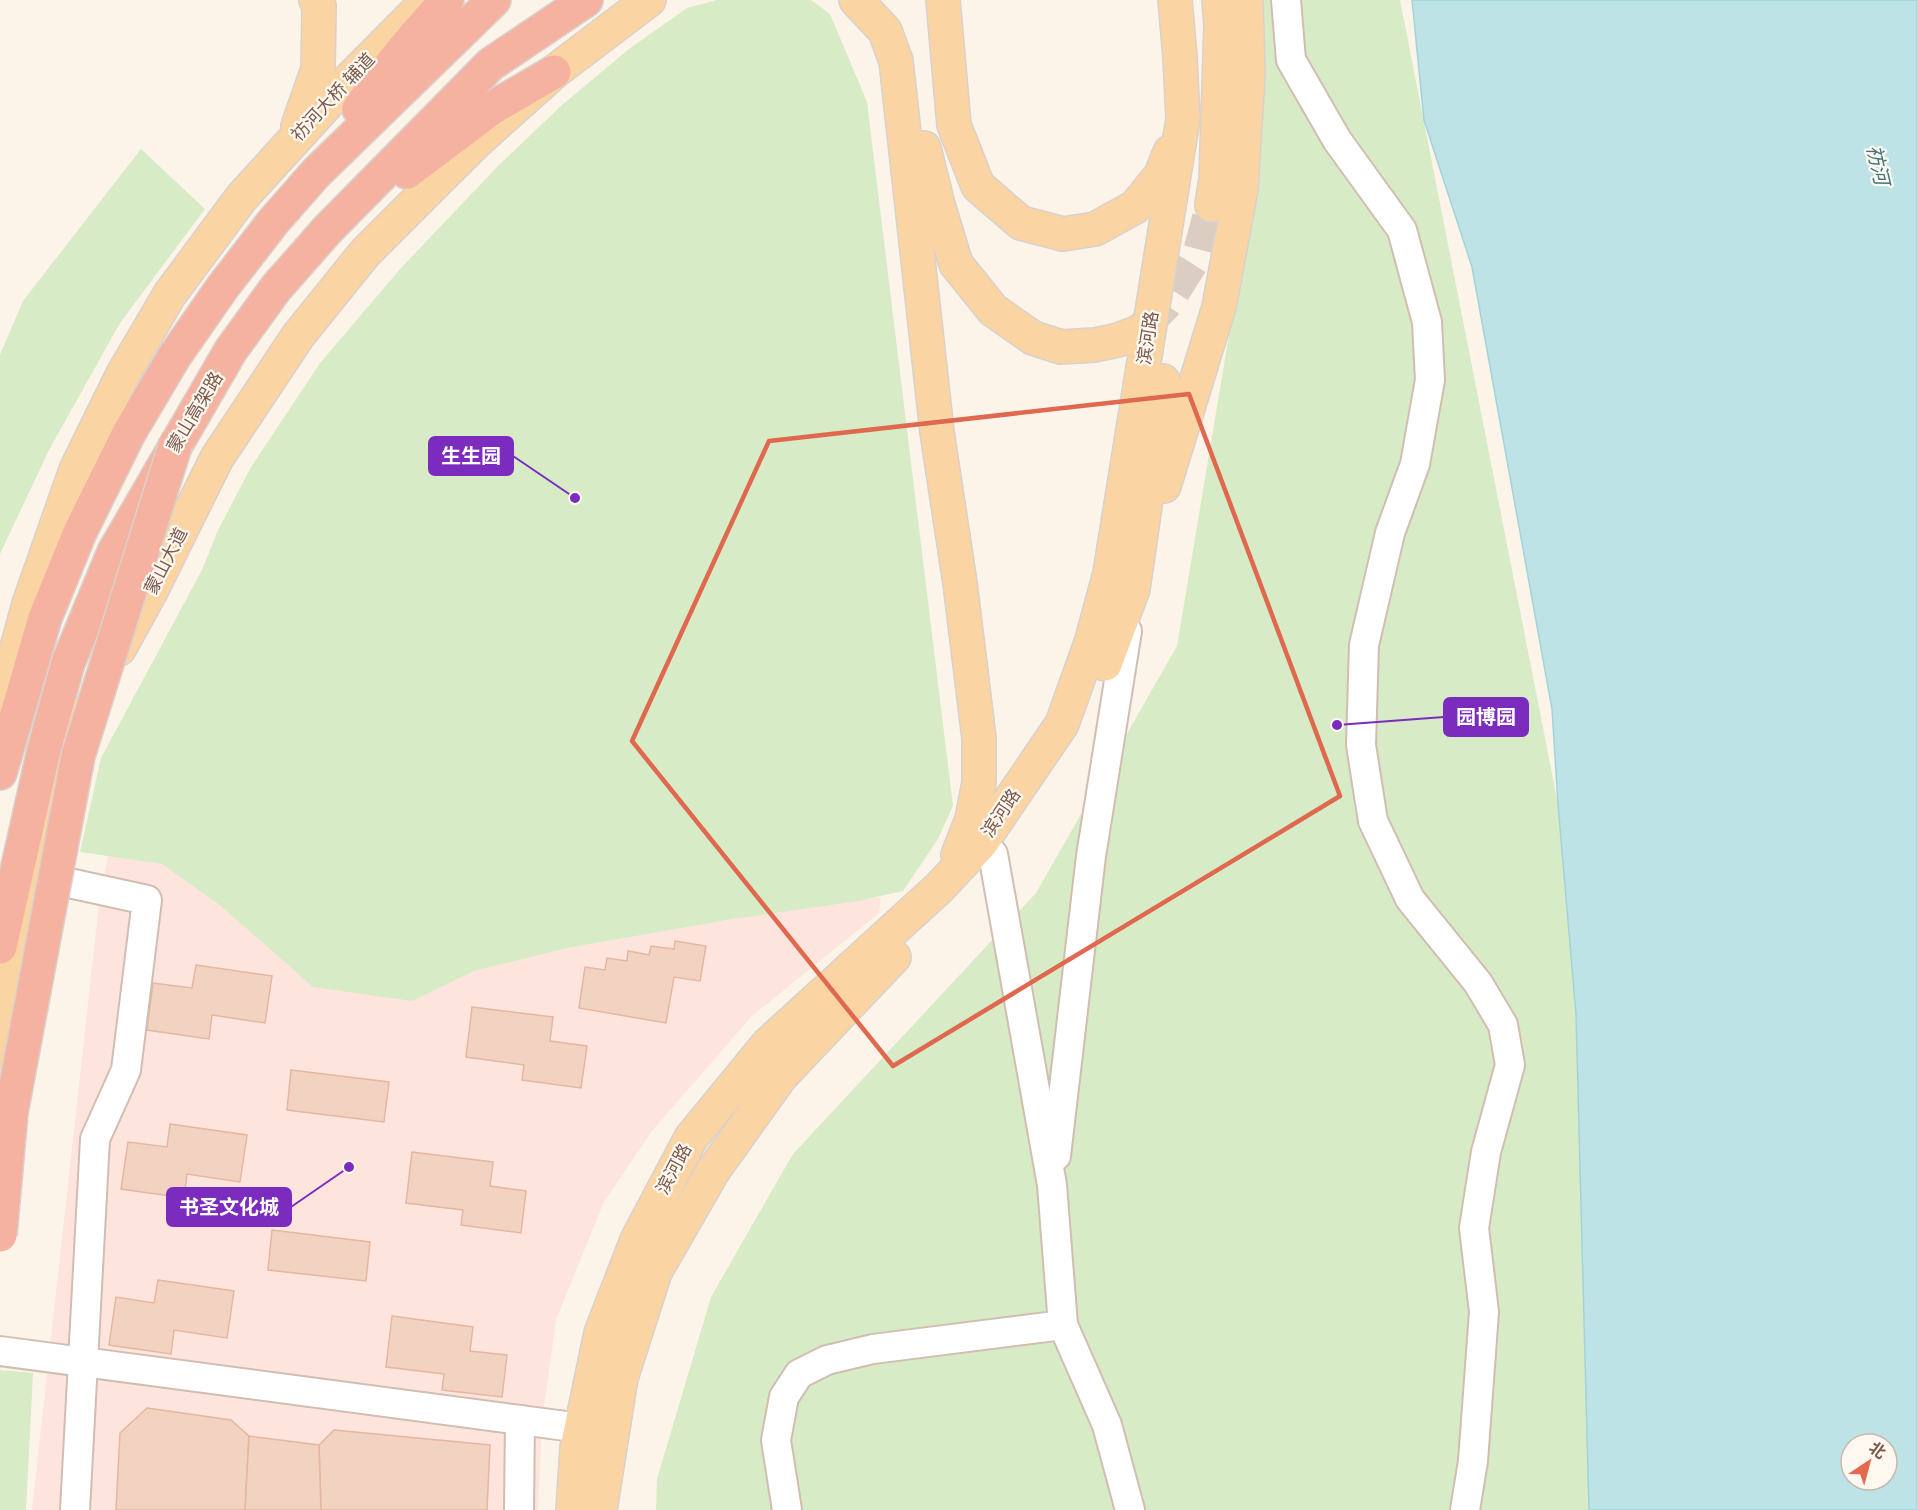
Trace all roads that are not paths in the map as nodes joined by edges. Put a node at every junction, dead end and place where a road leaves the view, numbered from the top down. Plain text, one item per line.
1 (316, 0) edge
2 (428, 0) edge
3 (447, 0) edge
4 (494, 0) edge
5 (586, 0) edge
6 (856, 0) edge
7 (943, 0) edge
8 (1175, 0) edge
9 (1196, 0) edge
10 (1219, 0) edge
11 (1246, 0) edge
12 (1286, 0) edge
13 (649, 1) edge
14 (896, 61) junction
15 (554, 72) junction
16 (1183, 119) junction
17 (293, 140) junction
18 (316, 173) junction
19 (1212, 205) tunnel mouth
20 (334, 223) junction
21 (1139, 332) tunnel mouth
22 (176, 443) junction
23 (1133, 589) junction
24 (45, 618) junction
25 (0, 710) edge
26 (0, 773) edge
27 (993, 854) junction
28 (32, 877) junction
29 (939, 888) junction
30 (0, 947) edge
31 (0, 1053) edge
32 (1053, 1185) junction
33 (0, 1235) edge
34 (1063, 1325) junction
35 (0, 1351) edge
36 (83, 1362) junction
37 (520, 1420) junction
38 (581, 1428) junction
39 (75, 1510) edge
40 (519, 1510) edge
41 (573, 1510) edge
42 (600, 1510) edge
43 (787, 1510) edge
44 (1130, 1510) edge
45 (1465, 1510) edge

1 - 17 main road
2 - 17 main road, 祊河大桥 辅道
3 - 18 highway
4 - 18 highway
5 - 20 highway, 蒙山高架路
6 - 14 main road
7 - 16 main road
8 - 16 main road, 滨河路
9 - 23 main road, 滨河路
10 - 19 main road
11 - 23 main road
12 - 45 lane
13 - 15 main road
14 - 21 main road
14 - 29 main road
15 - 20 highway
15 - 28 main road, 蒙山大道
16 - 29 main road, 滨河路
17 - 25 main road, 祊河大桥 辅道
18 - 24 highway
20 - 22 highway, 蒙山高架路
22 - 30 highway, 蒙山高架路, bridge
22 - 33 highway, bridge
23 - 27 main road, 滨河路
23 - 32 lane
24 - 25 highway
24 - 26 highway
27 - 32 lane
27 - 42 main road, 滨河路
28 - 31 main road, 蒙山大道
28 - 36 lane
29 - 38 main road, 滨河路
32 - 34 lane
34 - 43 lane
34 - 44 lane
35 - 36 lane
36 - 37 lane
36 - 39 lane
37 - 38 lane
37 - 40 lane
38 - 41 main road, 滨河路

